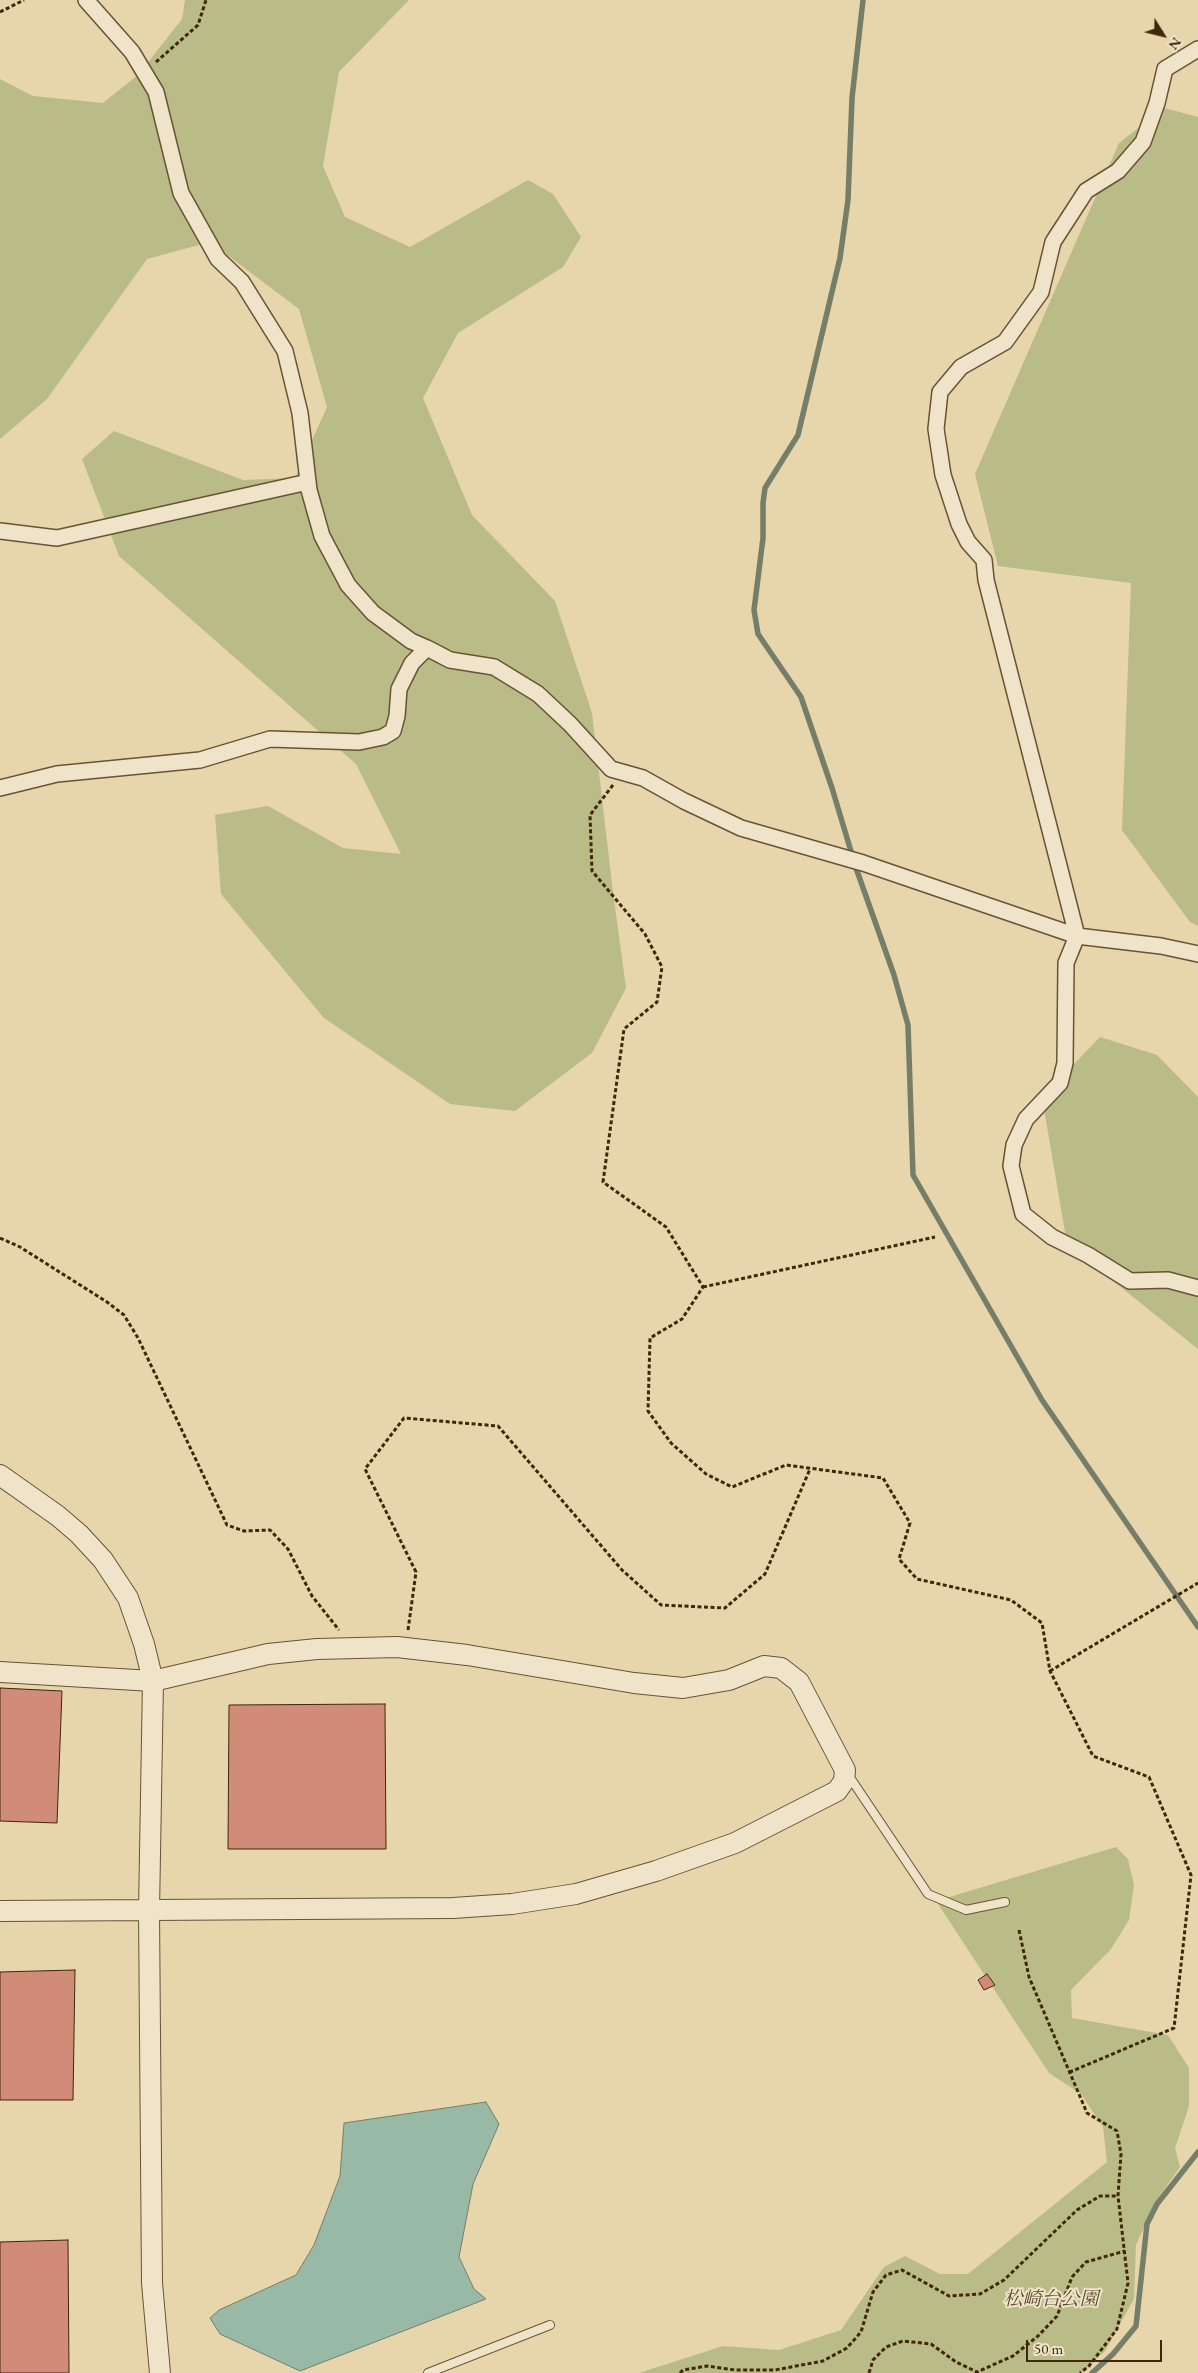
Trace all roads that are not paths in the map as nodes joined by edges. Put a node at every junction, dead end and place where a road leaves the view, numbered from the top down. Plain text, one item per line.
1 (86, 0) edge
2 (1198, 49) edge
3 (308, 482) junction
4 (0, 531) edge
5 (426, 648) junction
6 (0, 788) edge
7 (1077, 936) junction
8 (1198, 954) edge
9 (1198, 1288) edge
10 (0, 1474) edge
11 (0, 1672) edge
12 (153, 1681) junction
13 (845, 1770) junction
14 (1005, 1902) dead end
15 (0, 1911) edge
16 (149, 1911) junction
17 (550, 2324) dead end
18 (162, 2372) edge
19 (428, 2373) edge

1 - 3 street
2 - 7 street
3 - 4 street
3 - 5 street
5 - 6 street
5 - 7 street
7 - 8 street
7 - 9 street
10 - 12 street
11 - 12 street
12 - 13 street
12 - 16 street
13 - 14 lane
13 - 16 street
15 - 16 street
16 - 18 street
17 - 19 lane

